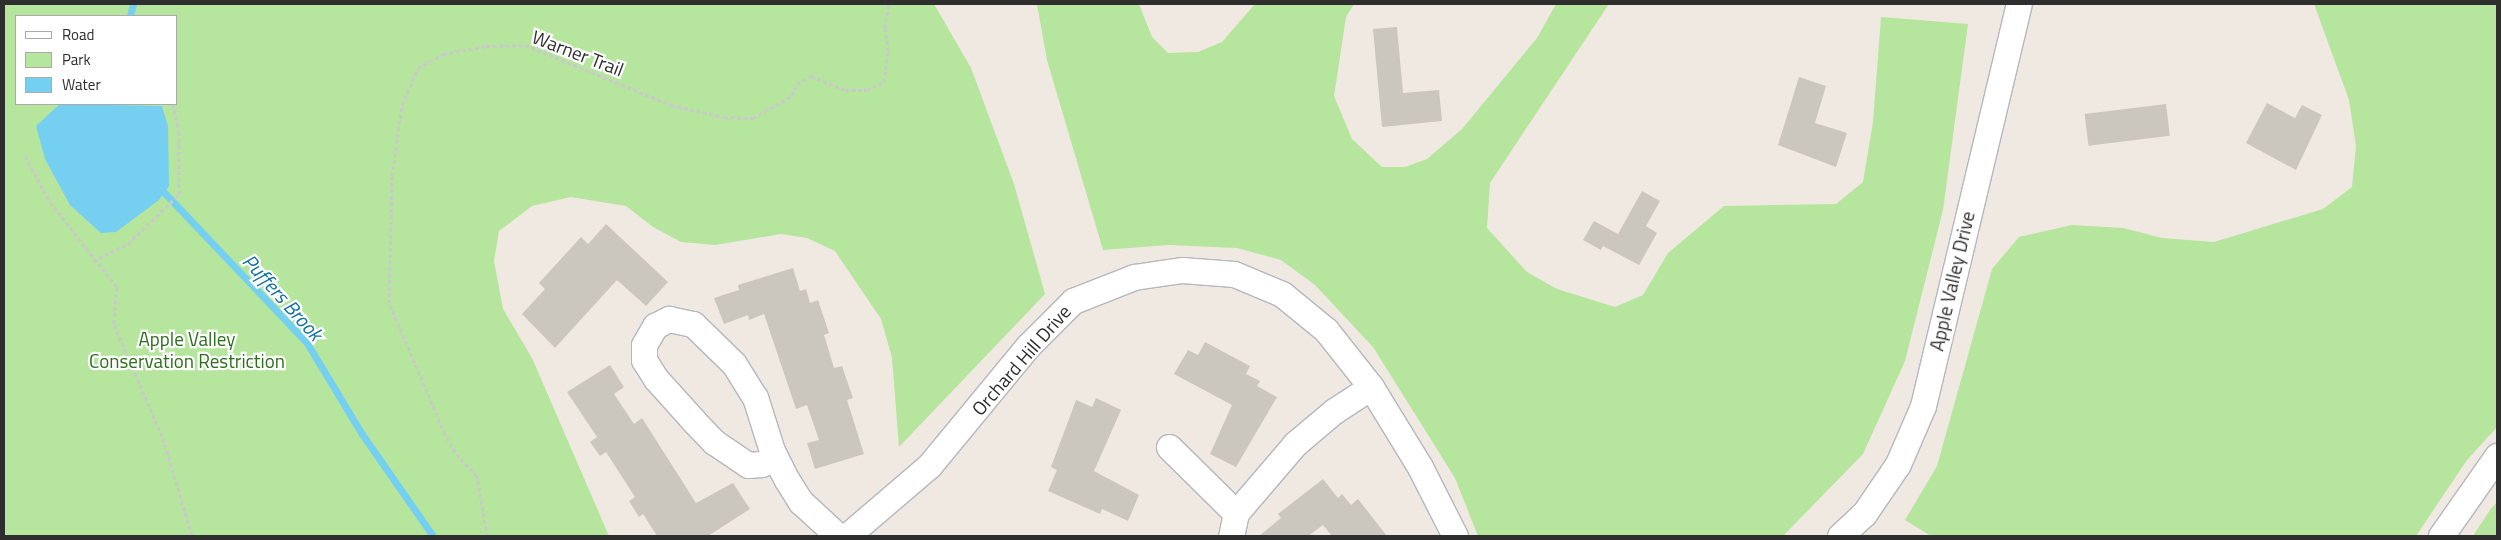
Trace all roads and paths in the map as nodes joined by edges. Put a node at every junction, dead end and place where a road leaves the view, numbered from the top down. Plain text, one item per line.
1 (889, 4) edge
2 (2019, 4) edge
3 (173, 105) edge
4 (25, 156) dead end
5 (94, 261) junction
6 (1371, 387) junction
7 (1169, 447) dead end
8 (2497, 456) edge
9 (775, 457) junction
10 (1233, 525) edge
11 (192, 536) edge
12 (487, 536) edge
13 (838, 536) edge
14 (848, 536) edge
15 (1455, 536) edge
16 (1840, 536) edge
17 (2442, 536) edge

1 - 12 path, Warner Trail
2 - 16 street, Apple Valley Drive
3 - 5 path
4 - 5 path
5 - 11 path
6 - 10 street
6 - 14 street, Orchard Hill Drive
6 - 15 street, Orchard Hill Drive
7 - 10 street
8 - 17 street
9 - 9 street
9 - 13 street

